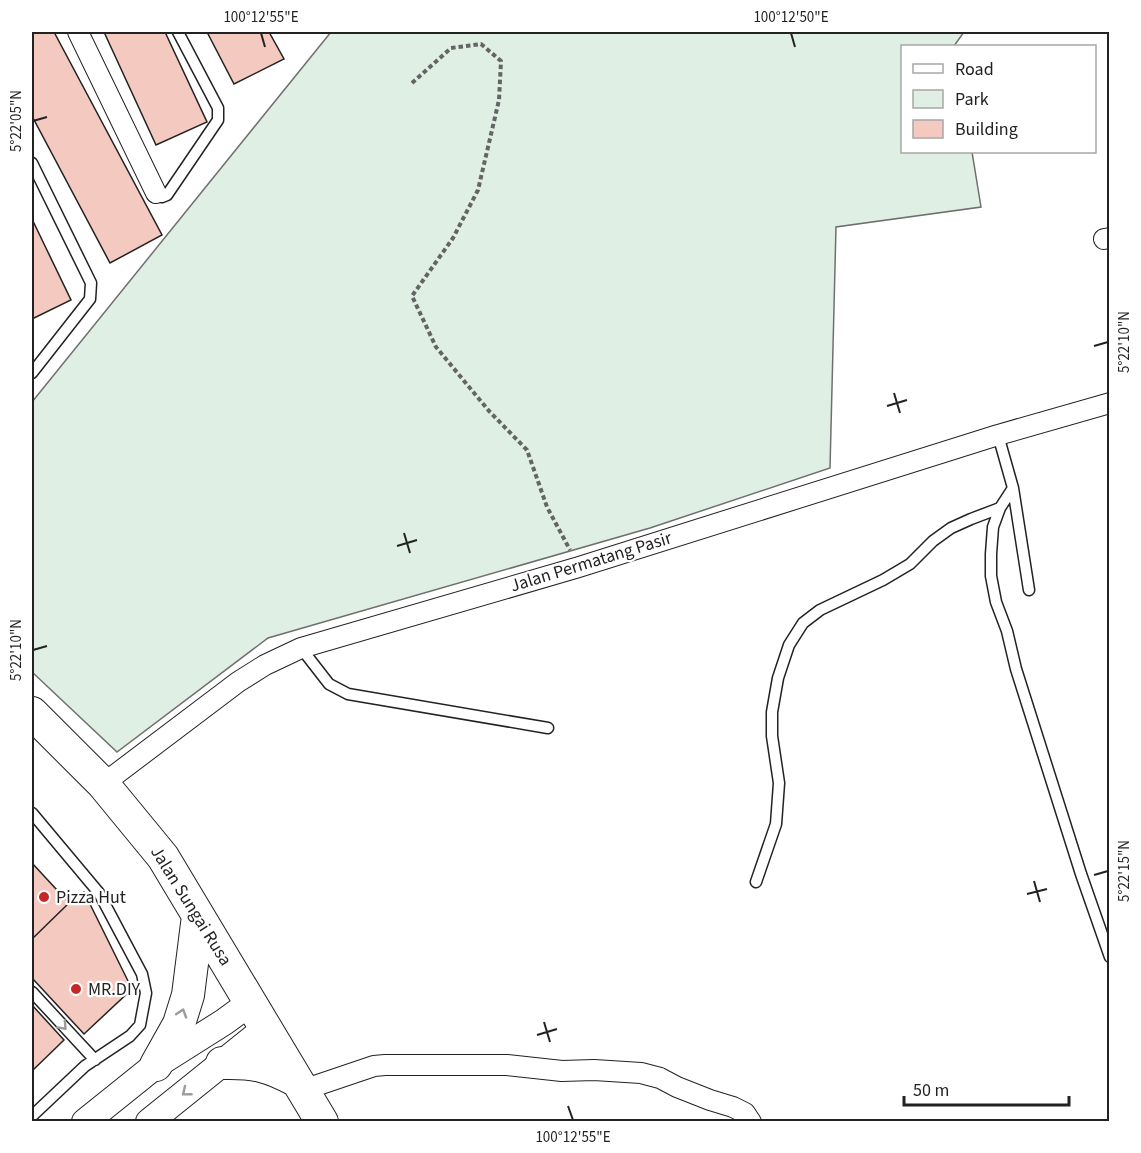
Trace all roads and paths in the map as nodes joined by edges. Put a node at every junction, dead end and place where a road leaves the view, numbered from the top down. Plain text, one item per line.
1 (78, 32) edge
2 (178, 32) edge
3 (412, 83) dead end
4 (32, 164) edge
5 (156, 194) joint
6 (32, 373) edge
7 (1110, 403) edge
8 (998, 435) junction
9 (1013, 488) junction
10 (1000, 508) junction
11 (579, 567) junction
12 (1029, 590) dead end
13 (301, 648) junction
14 (32, 713) edge
15 (548, 728) dead end
16 (103, 784) junction
17 (32, 813) edge
18 (756, 882) dead end
19 (198, 916) junction
20 (1110, 957) edge
21 (32, 992) edge
22 (258, 1016) junction
23 (95, 1060) junction
24 (222, 1063) junction
25 (156, 1065) junction
26 (300, 1085) junction
27 (32, 1116) edge
28 (85, 1122) edge
29 (149, 1122) edge
30 (322, 1122) edge
31 (751, 1122) edge

1 - 5 street
2 - 5 lane
3 - 11 path
4 - 6 lane
7 - 8 street, Jalan Permatang Pasir
8 - 9 lane
8 - 11 street, Jalan Permatang Pasir
9 - 10 lane
9 - 12 lane
10 - 18 lane
10 - 20 lane
11 - 13 street, Jalan Permatang Pasir
13 - 15 lane
13 - 16 street, Jalan Permatang Pasir
14 - 16 main road, Jalan Sungai Rusa
16 - 19 main road, Jalan Sungai Rusa
17 - 23 lane
19 - 22 main road, Jalan Sungai Rusa
25 -> 19 main road
21 -> 23 lane
22 - 24 street
22 - 25 street
22 - 26 main road, Jalan Sungai Rusa
23 - 27 lane
24 - 26 main road
24 -> 29 street
25 - 28 street
26 - 30 main road, Jalan Sungai Rusa
26 - 31 street

